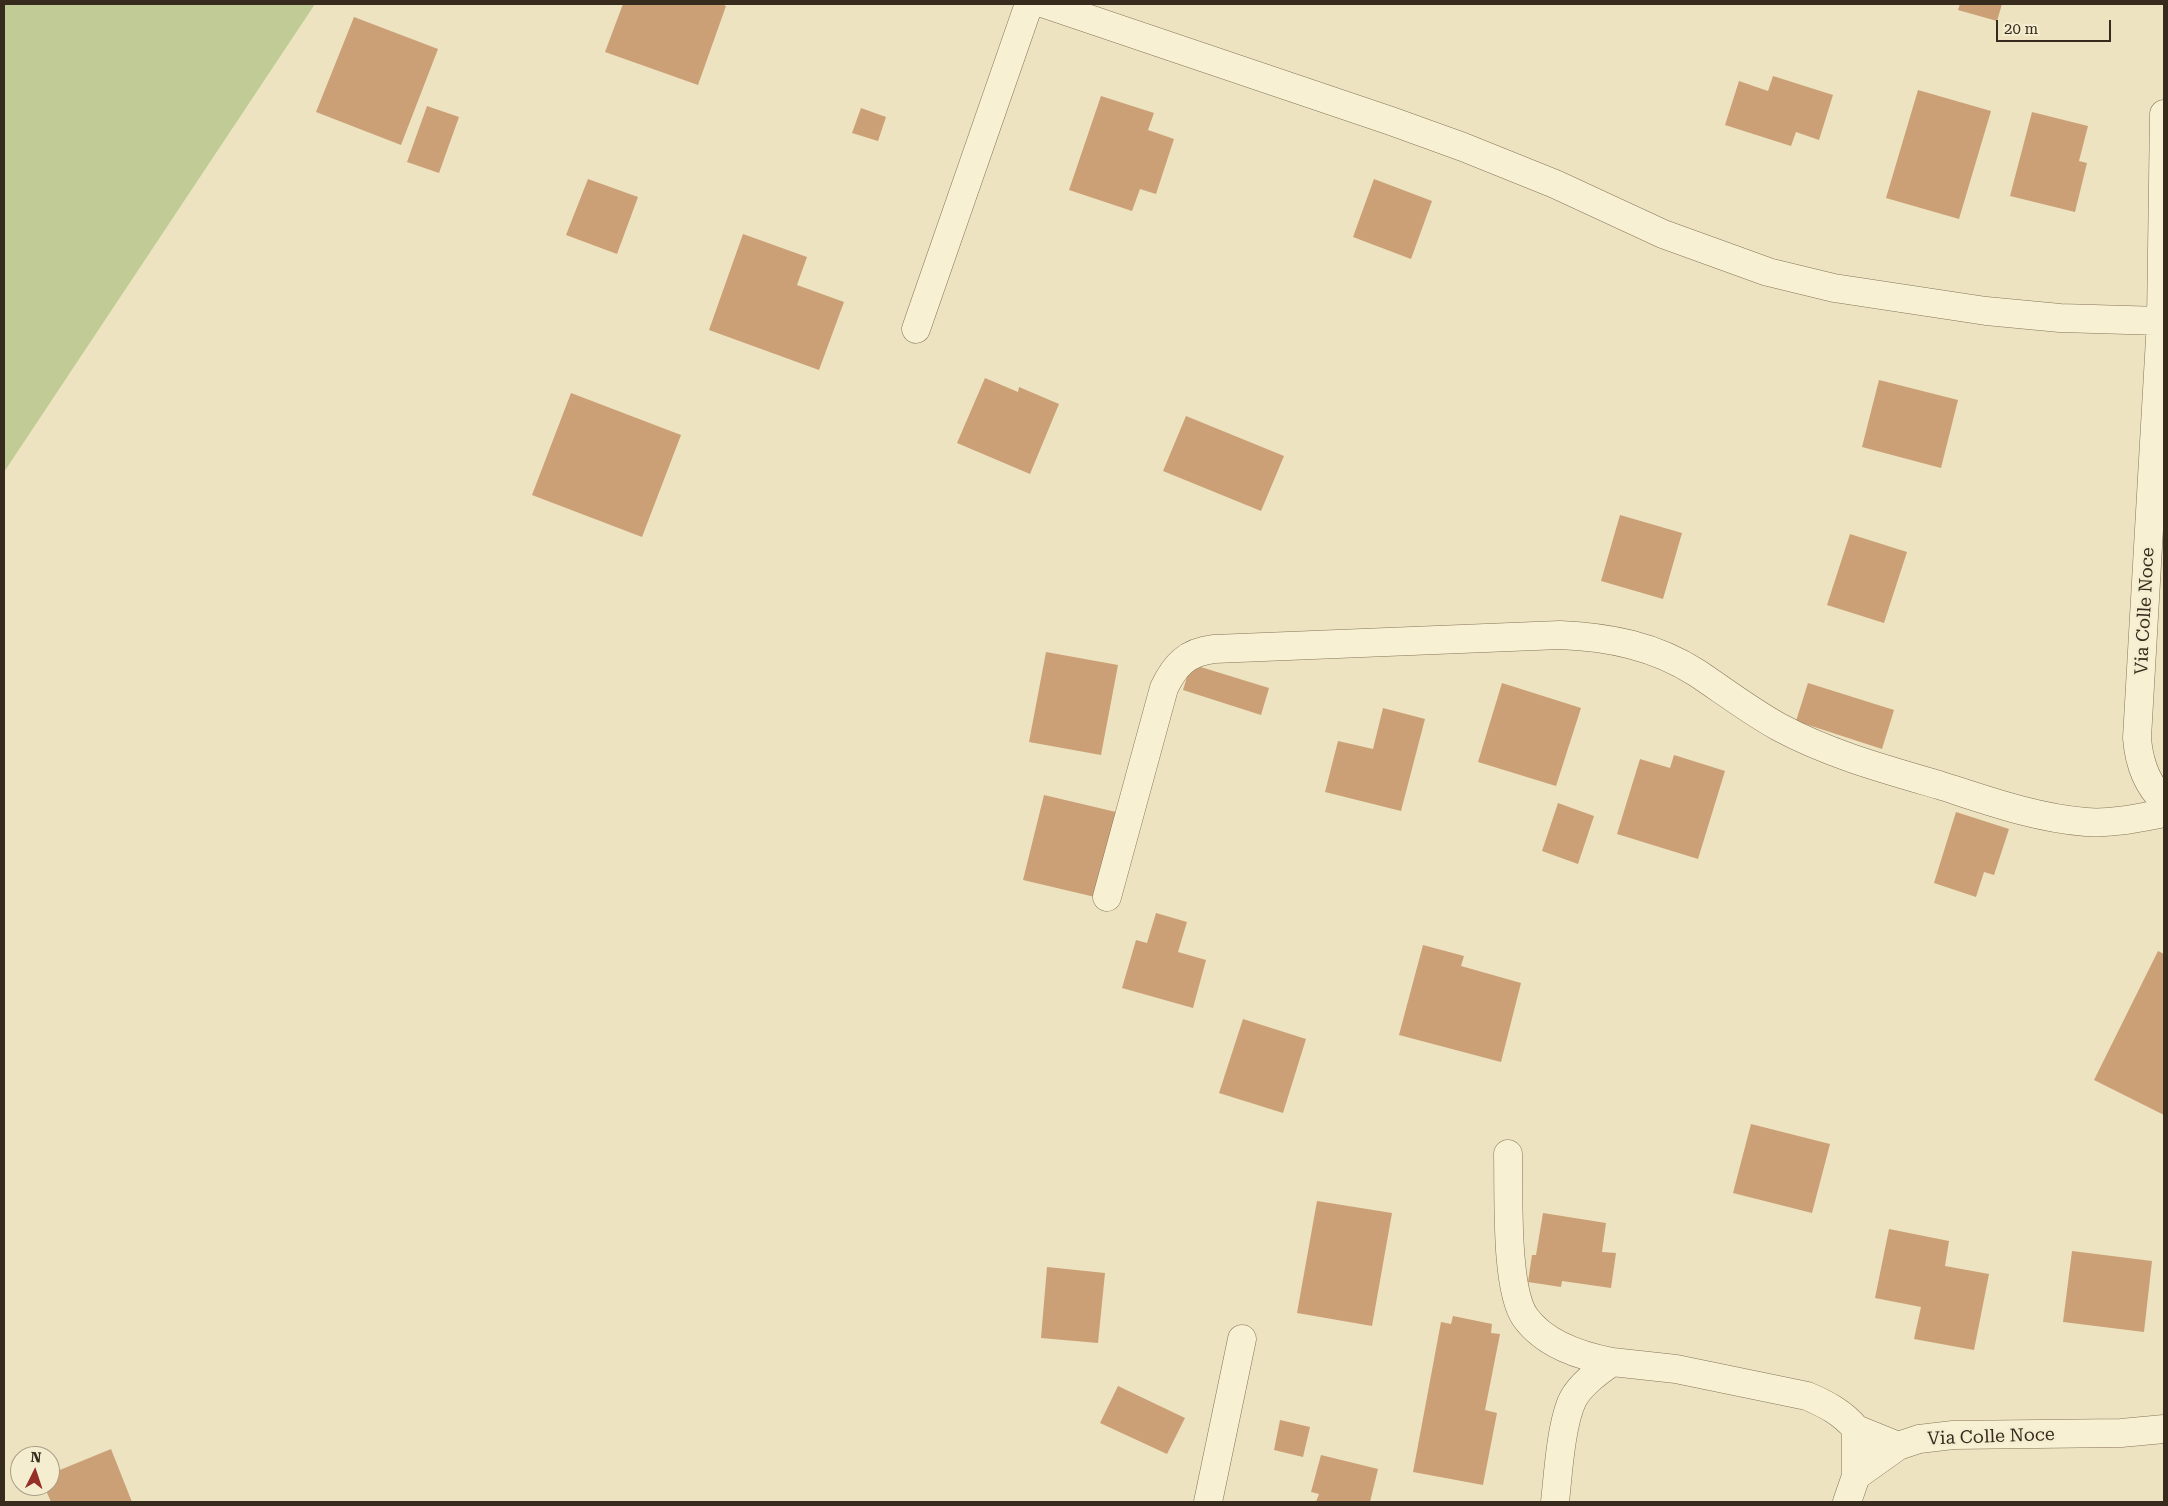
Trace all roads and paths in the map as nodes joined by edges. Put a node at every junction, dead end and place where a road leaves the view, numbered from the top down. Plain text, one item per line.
1 (1029, 4) edge
2 (1045, 4) edge
3 (2164, 114) edge
4 (2161, 321) junction
5 (916, 329) dead end
6 (2164, 801) edge
7 (2164, 813) edge
8 (1107, 897) dead end
9 (1508, 1154) dead end
10 (1242, 1339) dead end
11 (1612, 1362) junction
12 (1856, 1429) junction
13 (2164, 1429) edge
14 (1898, 1446) junction
15 (1856, 1476) junction
16 (1208, 1502) edge
17 (1555, 1502) edge
18 (1847, 1502) edge

1 - 5 street
2 - 4 street
3 - 4 street, Via Colle Noce
4 - 6 street, Via Colle Noce
7 - 8 street
9 - 11 street
10 - 16 street
11 - 12 street
11 - 17 street
12 - 14 street
12 - 15 street
13 - 14 street, Via Colle Noce
14 - 15 street, Via Colle Noce
15 - 18 street

